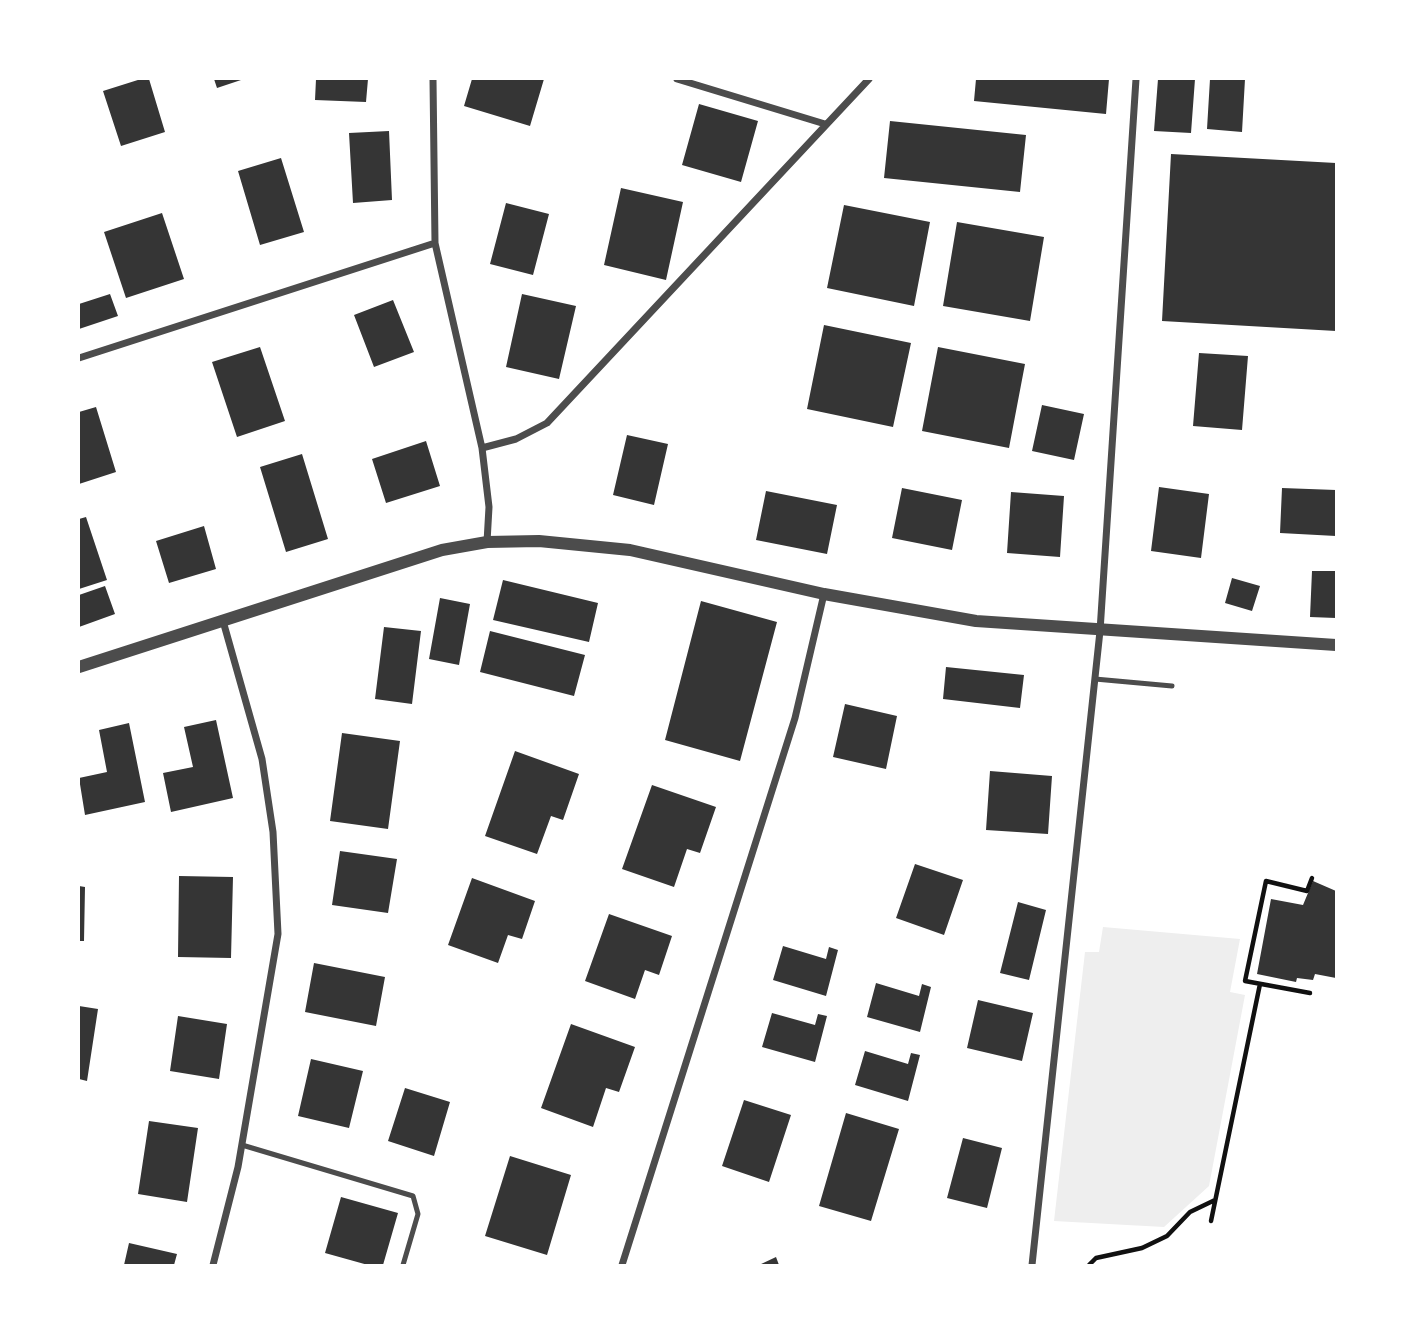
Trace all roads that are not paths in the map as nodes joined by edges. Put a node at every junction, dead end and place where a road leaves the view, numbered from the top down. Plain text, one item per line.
1 (433, 79) edge
2 (677, 79) edge
3 (869, 79) edge
4 (1136, 79) edge
5 (825, 124) junction
6 (435, 243) junction
7 (79, 358) edge
8 (482, 448) junction
9 (486, 542) junction
10 (824, 594) junction
11 (223, 621) junction
12 (1100, 631) junction
13 (1336, 645) edge
14 (79, 667) edge
15 (1095, 679) junction
16 (1172, 686) dead end
17 (242, 1145) junction
18 (213, 1265) edge
19 (403, 1265) edge
20 (622, 1265) edge
21 (1032, 1265) edge

1 - 6 street
2 - 5 street
3 - 5 street
4 - 12 street
5 - 8 street
6 - 7 street
6 - 8 street
8 - 9 street
9 - 10 street
9 - 11 street
10 - 12 street
10 - 20 street
11 - 14 street
11 - 17 street
12 - 13 street
12 - 15 street
15 - 16 lane
15 - 21 street
17 - 18 street
17 - 19 lane

